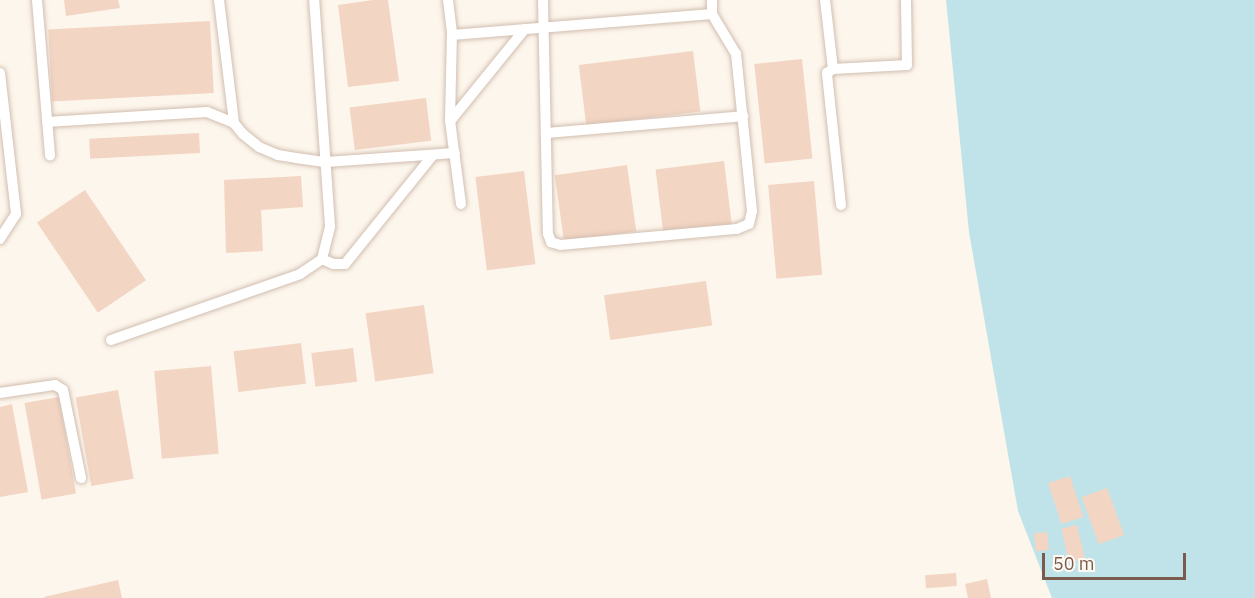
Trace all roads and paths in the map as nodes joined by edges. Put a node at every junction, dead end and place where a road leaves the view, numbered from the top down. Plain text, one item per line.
1 (37, 0) edge
2 (219, 0) edge
3 (314, 0) edge
4 (448, 0) edge
5 (543, 0) edge
6 (712, 0) edge
7 (825, 0) edge
8 (906, 0) edge
9 (712, 14) junction
10 (545, 27) junction
11 (525, 29) junction
12 (452, 35) junction
13 (833, 69) junction
14 (0, 73) edge
15 (743, 116) junction
16 (450, 120) junction
17 (47, 122) junction
18 (234, 123) junction
19 (4, 125) edge
20 (546, 133) junction
21 (455, 153) junction
22 (50, 155) dead end
23 (433, 155) junction
24 (326, 162) junction
25 (461, 204) dead end
26 (841, 205) dead end
27 (0, 239) edge
28 (322, 259) junction
29 (111, 340) dead end
30 (0, 393) edge
31 (81, 478) dead end

1 - 17 lane
2 - 18 lane
3 - 24 lane
4 - 12 lane
5 - 10 lane
6 - 9 lane
7 - 13 lane
8 - 13 lane
9 - 10 lane
9 - 15 lane
10 - 11 lane
10 - 20 lane
11 - 12 lane
11 - 16 lane
12 - 16 lane
13 - 26 lane
14 - 19 lane
15 - 20 lane
15 - 20 lane
16 - 21 lane
17 - 18 lane
17 - 22 lane
18 - 24 lane
19 - 27 lane
21 - 23 lane
21 - 25 lane
23 - 24 lane
23 - 28 lane
24 - 28 lane
28 - 29 lane
30 - 31 lane

